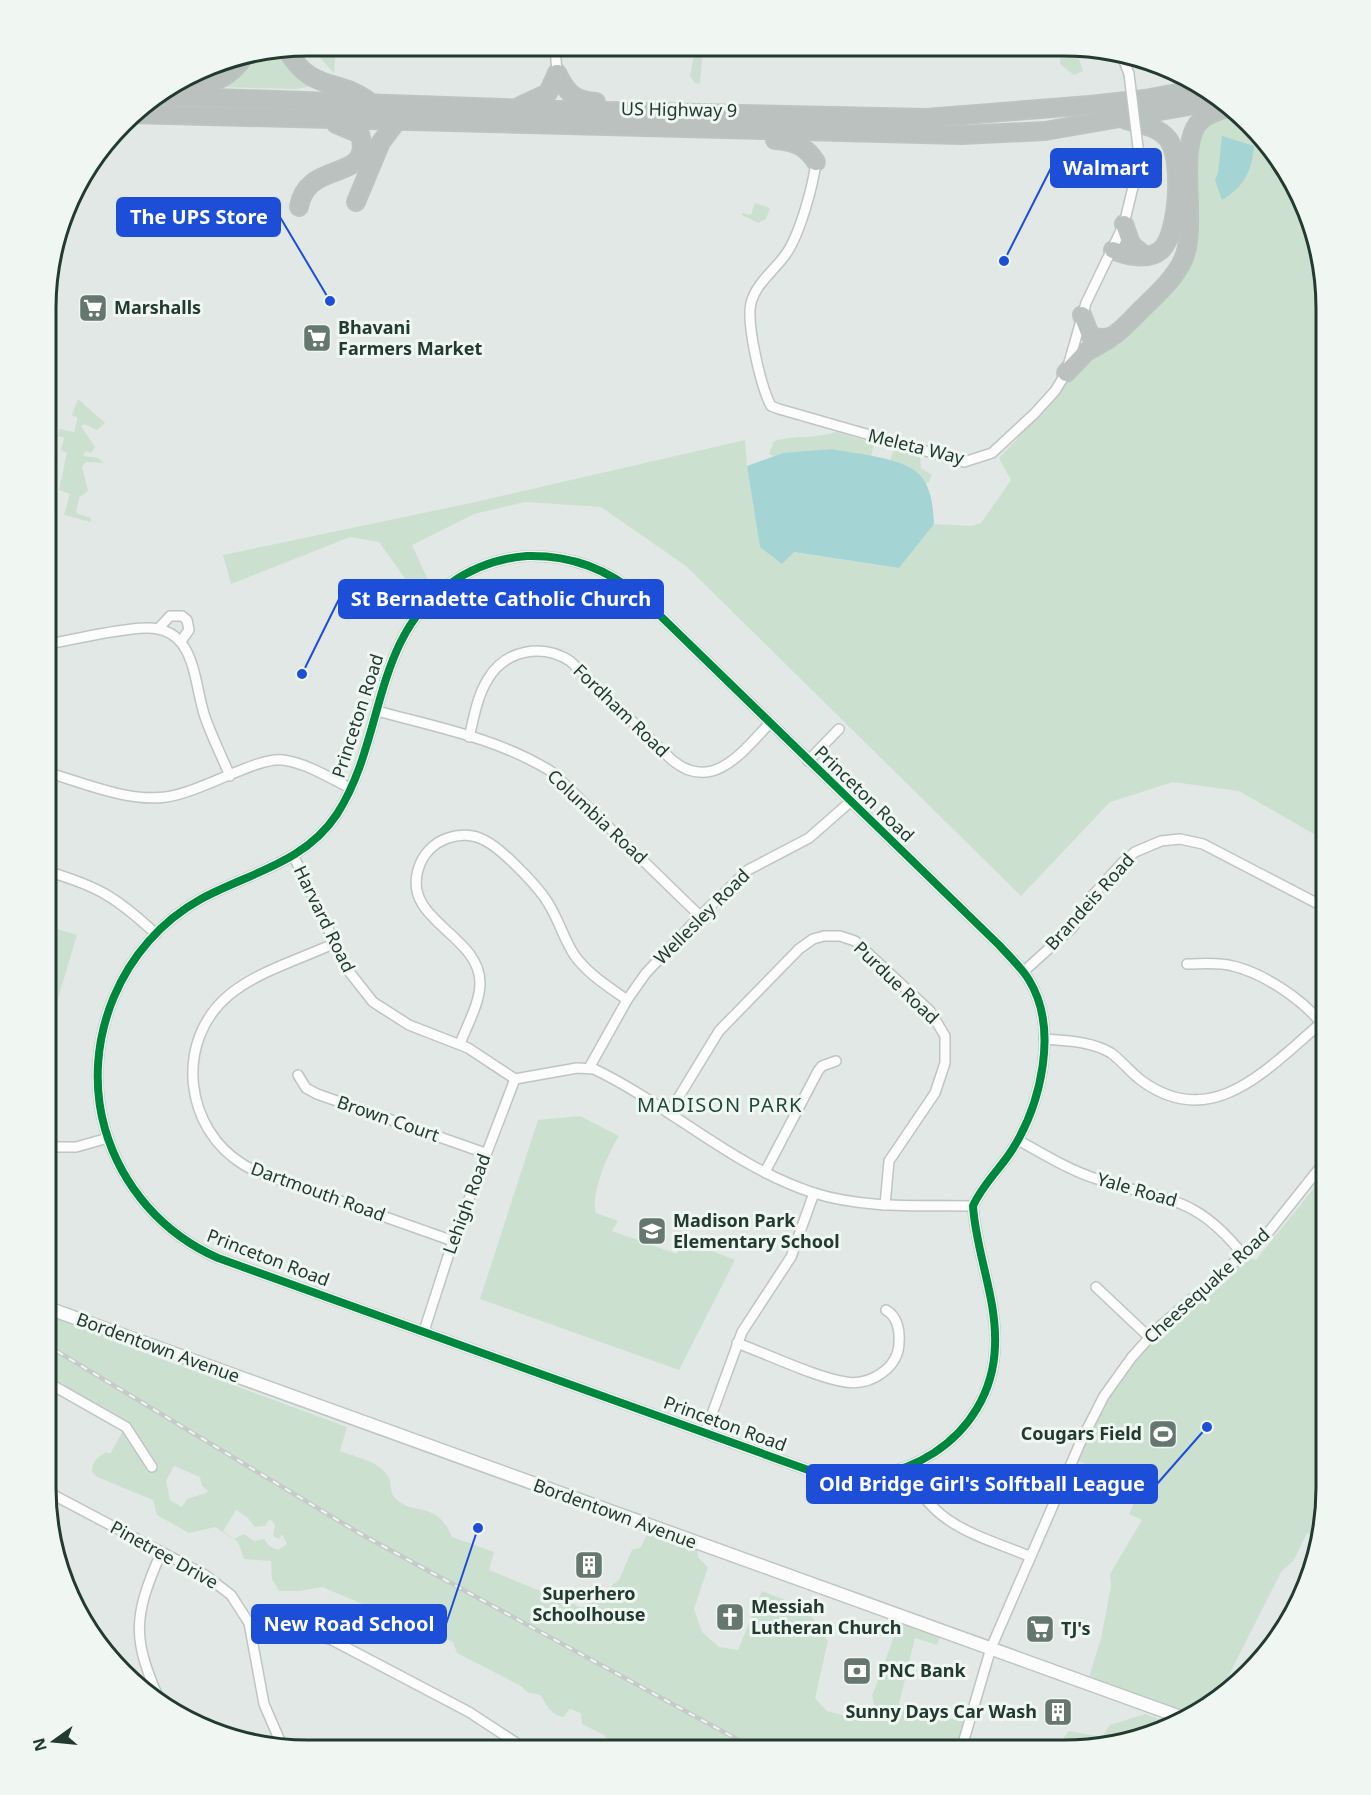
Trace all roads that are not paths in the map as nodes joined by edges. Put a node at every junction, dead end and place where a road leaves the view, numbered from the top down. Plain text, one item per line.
1 (290, 56) edge
2 (556, 56) edge
3 (1125, 63) edge
4 (238, 65) edge
5 (557, 73) junction
6 (1192, 90) edge
7 (178, 91) edge
8 (170, 96) edge
9 (1210, 102) edge
10 (373, 104) junction
11 (516, 108) junction
12 (1219, 110) edge
13 (667, 113) junction
14 (146, 114) edge
15 (318, 118) junction
16 (1123, 119) junction
17 (397, 121) junction
18 (682, 129) junction
19 (883, 134) junction
20 (816, 162) junction
21 (356, 202) dead end
22 (299, 207) dead end
23 (1124, 224) junction
24 (1113, 250) junction
25 (1145, 256) junction
26 (1082, 315) junction
27 (1109, 339) junction
28 (1066, 373) junction
29 (158, 629) junction
30 (181, 641) junction
31 (56, 643) edge
32 (376, 711) junction
33 (770, 723) junction
34 (839, 729) dead end
35 (469, 736) junction
36 (808, 761) junction
37 (56, 775) edge
38 (230, 776) junction
39 (350, 788) junction
40 (850, 802) junction
41 (294, 857) junction
42 (56, 874) edge
43 (1316, 903) edge
44 (699, 916) junction
45 (156, 934) junction
46 (335, 943) junction
47 (1187, 964) dead end
48 (1023, 972) junction
49 (627, 1000) junction
50 (1316, 1015) edge
51 (1316, 1027) edge
52 (1044, 1039) junction
53 (460, 1044) junction
54 (836, 1061) dead end
55 (589, 1068) junction
56 (298, 1075) dead end
57 (515, 1079) junction
58 (669, 1113) junction
59 (108, 1138) junction
60 (1018, 1140) junction
61 (56, 1147) edge
62 (485, 1154) junction
63 (765, 1172) junction
64 (1316, 1173) edge
65 (814, 1193) junction
66 (885, 1205) junction
67 (973, 1206) junction
68 (453, 1241) junction
69 (1245, 1256) junction
70 (1096, 1287) dead end
71 (886, 1310) dead end
72 (56, 1311) edge
73 (424, 1331) junction
74 (1149, 1337) junction
75 (737, 1343) junction
76 (56, 1387) edge
77 (705, 1432) junction
78 (152, 1467) dead end
79 (908, 1468) junction
80 (56, 1496) edge
81 (161, 1553) junction
82 (1029, 1557) junction
83 (249, 1623) junction
84 (991, 1648) junction
85 (154, 1687) edge
86 (1174, 1715) edge
87 (278, 1737) edge
88 (511, 1740) edge
89 (964, 1740) edge

1 - 10 highway
2 - 5 street
3 - 23 street, Meleta Way, bridge
4 - 7 highway
5 - 11 highway
5 - 13 highway
6 - 13 highway, US Highway 9
8 - 10 highway, US Highway 9
9 - 16 highway, US Highway 9
10 - 11 highway, US Highway 9
11 - 13 highway, US Highway 9
12 - 27 highway
14 - 15 highway, US Highway 9
15 - 17 highway, US Highway 9
15 - 22 highway
16 - 19 highway, US Highway 9
16 - 25 highway
17 - 18 highway, US Highway 9
17 - 21 highway
18 - 19 highway, US Highway 9
18 - 20 highway
19 - 20 highway
20 - 28 street, Meleta Way
23 - 24 street, Meleta Way
23 - 25 highway
24 - 25 highway
24 - 26 street, Meleta Way
26 - 27 highway
26 - 28 street, Meleta Way
27 - 28 highway
29 - 30 street
29 - 30 street
29 - 31 street
30 - 38 street
32 - 33 street, Princeton Road
32 - 35 street, Columbia Road
32 - 39 street, Princeton Road
33 - 35 street, Fordham Road
33 - 36 street, Princeton Road
34 - 36 street
35 - 44 street, Columbia Road
36 - 40 street, Princeton Road
37 - 38 street
38 - 39 street
39 - 41 street, Princeton Road
40 - 44 street, Wellesley Road
40 - 48 street, Princeton Road
41 - 45 street, Princeton Road
41 - 46 street, Harvard Road
42 - 45 street
43 - 48 street, Brandeis Road
44 - 49 street, Wellesley Road
45 - 59 street, Princeton Road
46 - 53 street, Harvard Road
46 - 68 street, Dartmouth Road
47 - 50 street
48 - 52 street, Princeton Road
49 - 53 street
49 - 55 street, Wellesley Road
51 - 52 street
52 - 60 street, Princeton Road
53 - 57 street, Harvard Road
54 - 63 street
55 - 57 street
55 - 58 street
56 - 62 street, Brown Court
57 - 62 street, Lehigh Road
58 - 63 street
58 - 66 street, Purdue Road
59 - 61 street
59 - 73 street, Princeton Road
60 - 67 street, Princeton Road
60 - 69 street, Yale Road
62 - 68 street, Lehigh Road
63 - 65 street
64 - 69 street, Cheesequake Road
65 - 66 street
65 - 75 street
66 - 67 street
67 - 79 street, Princeton Road
68 - 73 street, Lehigh Road
69 - 74 street, Cheesequake Road
70 - 74 street
71 - 75 street
72 - 84 street, Bordentown Avenue
73 - 77 street, Princeton Road
74 - 82 street, Cheesequake Road
75 - 77 street
76 - 78 street
77 - 79 street, Princeton Road
79 - 82 street
80 - 81 street, Pinetree Drive
81 - 83 street, Pinetree Drive
81 - 85 street
82 - 84 street, Cheesequake Road
83 - 87 street, Pinetree Drive
83 - 88 street
84 - 86 street, Bordentown Avenue
84 - 89 street, Cheesequake Road

